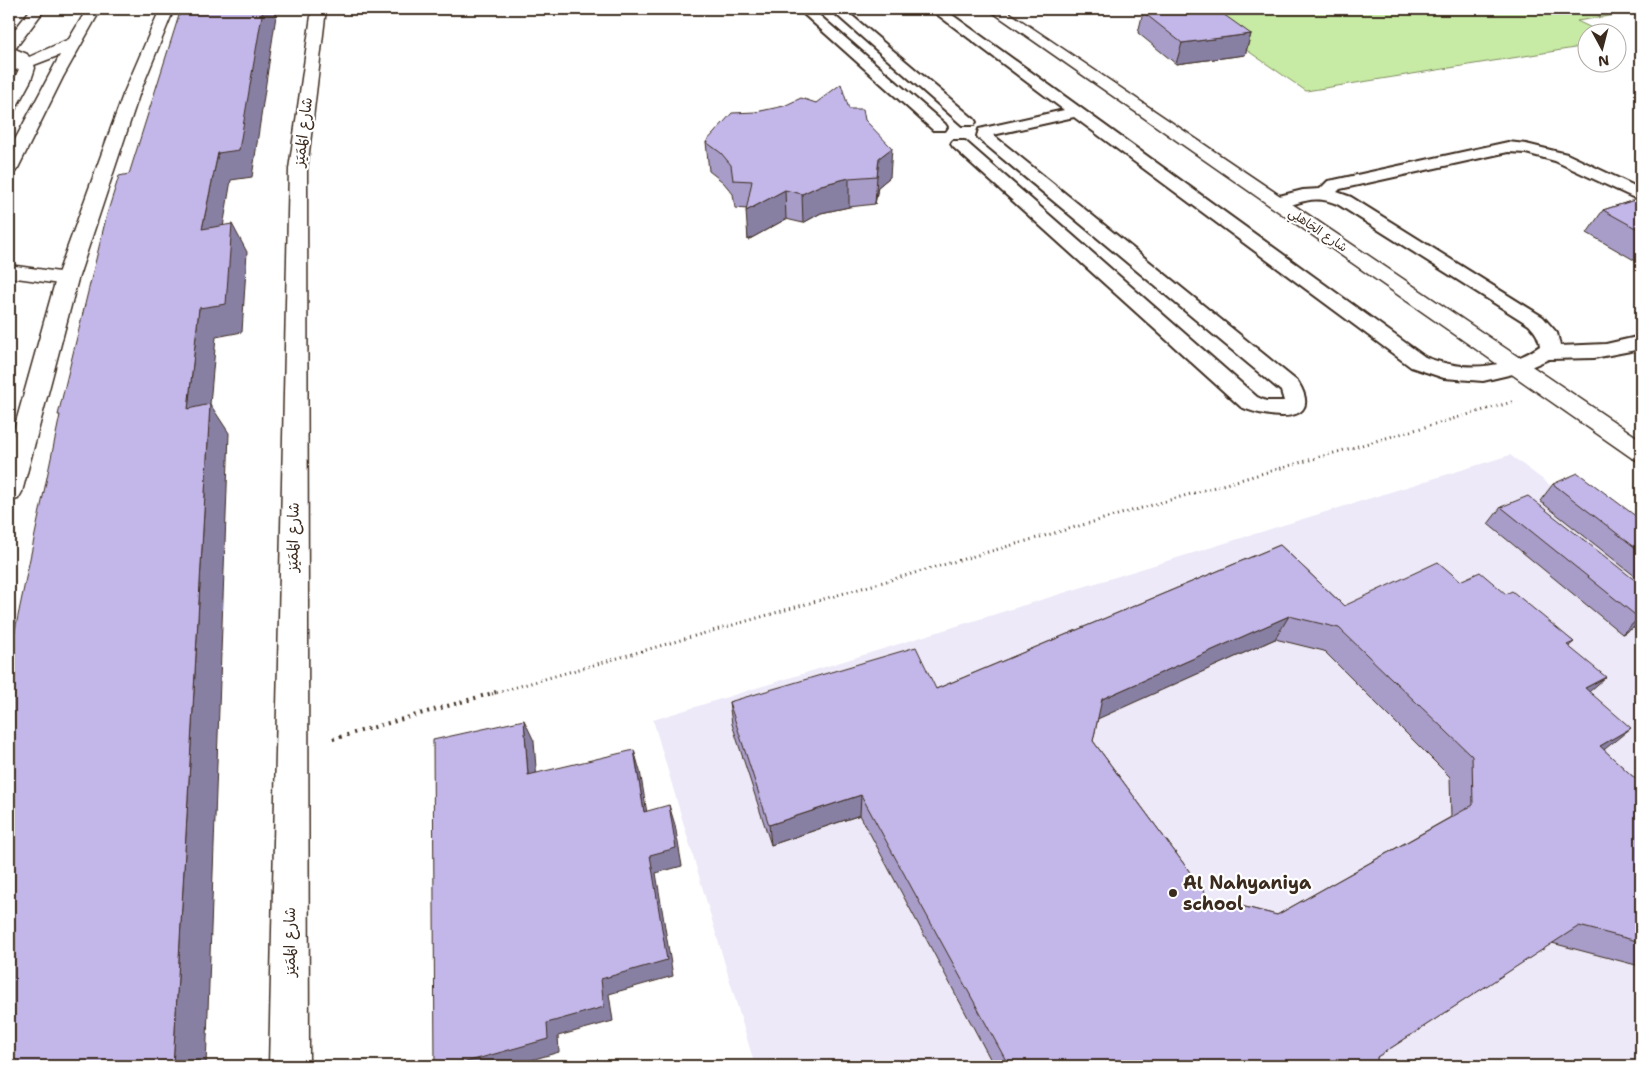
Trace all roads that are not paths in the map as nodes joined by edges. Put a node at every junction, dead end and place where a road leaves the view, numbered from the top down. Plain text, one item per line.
1 (38, 9) edge
2 (94, 9) edge
3 (167, 9) edge
4 (319, 9) edge
5 (804, 9) edge
6 (836, 9) edge
7 (936, 9) edge
8 (995, 9) edge
9 (857, 27) junction
10 (831, 32) junction
11 (75, 42) junction
12 (9, 47) edge
13 (9, 52) edge
14 (26, 63) junction
15 (9, 66) edge
16 (9, 106) edge
17 (1070, 108) junction
18 (939, 127) junction
19 (979, 128) junction
20 (959, 144) junction
21 (9, 168) edge
22 (1328, 194) junction
23 (1641, 196) edge
24 (1277, 202) junction
25 (9, 270) edge
26 (67, 279) junction
27 (1164, 283) junction
28 (1126, 293) junction
29 (1641, 342) edge
30 (1546, 352) junction
31 (1516, 366) junction
32 (1641, 452) edge
33 (9, 492) edge
34 (289, 1066) edge

1 - 12 street
2 - 11 street
3 - 26 street
4 - 34 street, شارع المُمَيَز
5 - 10 lane
6 - 9 lane
7 - 17 lane
8 - 24 street, شارع الجَاهلِي
9 - 10 lane
9 - 19 lane
10 - 18 lane
11 - 14 street
11 - 21 street
13 - 14 street
14 - 15 street
14 - 16 street
17 - 19 lane
17 - 31 lane
18 - 19 lane
18 - 20 lane
19 - 20 lane
19 - 27 lane
20 - 28 lane
22 - 23 lane
22 - 24 lane
22 - 30 lane
24 - 31 street, شارع الجَاهلِي
25 - 26 street
26 - 33 street
27 - 28 lane
27 - 28 lane
29 - 30 lane
30 - 31 lane
31 - 32 street, شارع الجَاهلِي

